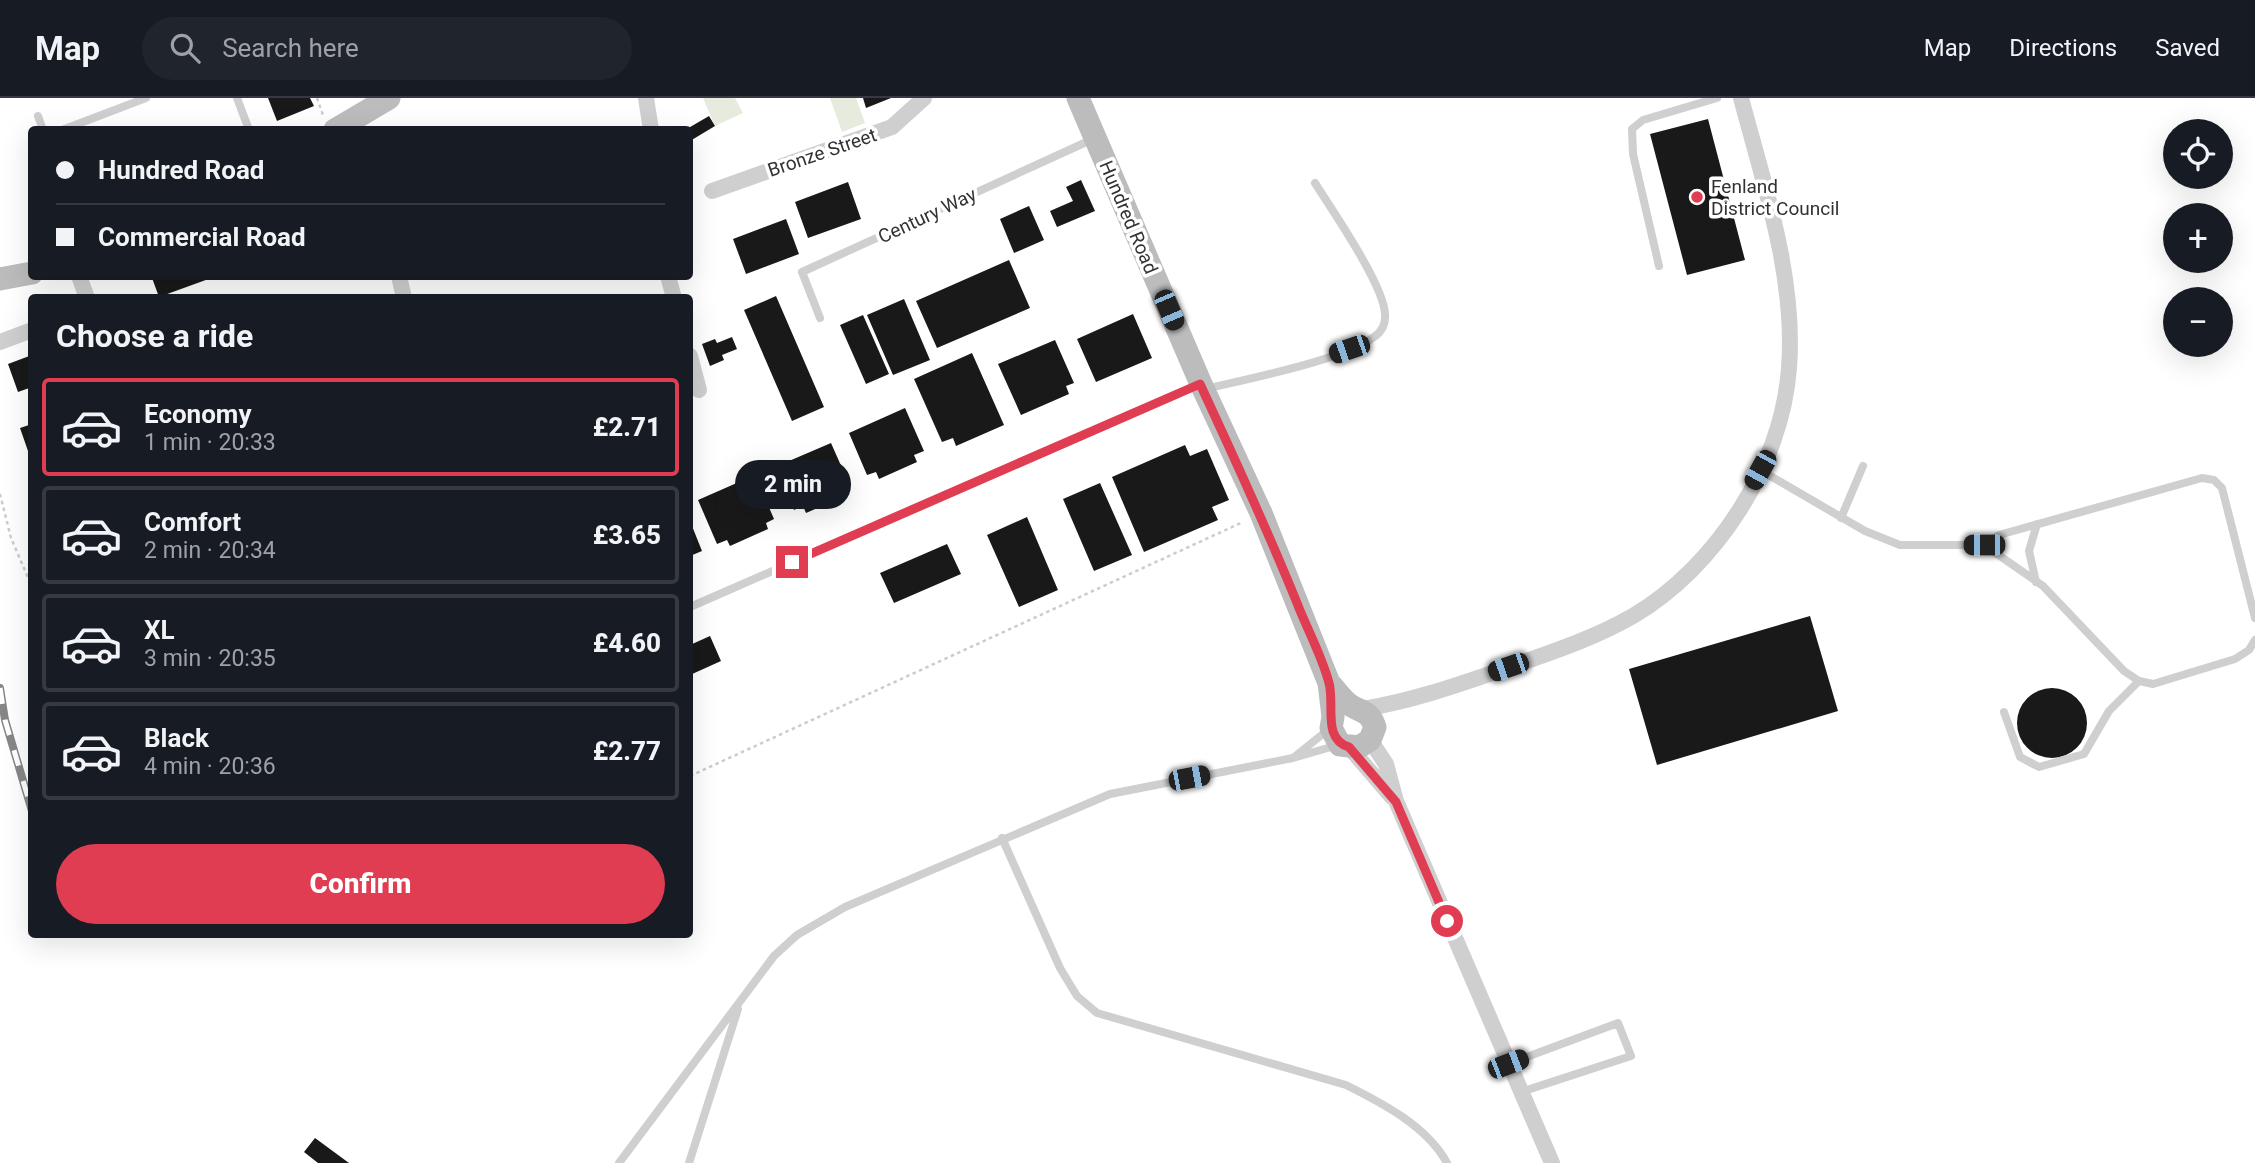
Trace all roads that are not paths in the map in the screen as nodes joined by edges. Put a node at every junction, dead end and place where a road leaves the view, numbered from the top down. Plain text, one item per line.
1 (146, 98) edge
2 (237, 98) edge
3 (390, 98) edge
4 (646, 98) edge
5 (924, 98) edge
6 (1078, 98) edge
7 (1717, 98) edge
8 (1741, 98) edge
9 (38, 116) dead end
10 (42, 126) edge
11 (72, 126) edge
12 (248, 126) edge
13 (342, 126) edge
14 (650, 126) edge
15 (1096, 138) junction
16 (1315, 183) dead end
17 (712, 191) dead end
18 (1660, 266) dead end
19 (28, 274) edge
20 (0, 279) edge
21 (820, 318) dead end
22 (28, 332) edge
23 (0, 342) edge
24 (693, 367) edge
25 (1202, 387) junction
26 (699, 390) dead end
27 (1863, 466) dead end
28 (1760, 470) junction
29 (1841, 517) junction
30 (2037, 524) junction
31 (1984, 545) junction
32 (2036, 582) junction
33 (693, 606) edge
34 (2255, 618) edge
35 (2255, 640) edge
36 (2139, 681) junction
37 (2004, 712) dead end
38 (1352, 727) junction
39 (1293, 758) junction
40 (1002, 838) junction
41 (740, 1001) junction
42 (1508, 1064) junction
43 (1521, 1092) junction
44 (619, 1163) edge
45 (689, 1163) edge
46 (1447, 1163) edge
47 (1552, 1163) edge

1 - 11 lane
2 - 12 lane
3 - 13 street
4 - 14 street
5 - 17 street, Bronze Street
6 - 15 street, Hundred Road
7 - 18 lane
8 - 28 street
9 - 10 lane
15 - 21 lane, Century Way
15 - 25 street, Hundred Road
16 - 25 lane
19 - 20 street
22 - 23 street
24 - 26 street
25 - 33 lane
25 - 38 street, Hundred Road
27 - 29 lane
28 - 29 lane
28 - 38 street
29 - 31 lane
30 - 31 lane
30 - 32 lane
30 - 34 lane
31 - 32 lane
32 - 36 lane
35 - 36 lane
36 - 37 lane
38 - 39 lane
38 - 39 lane
38 - 42 street, Hundred Road
39 - 40 lane
40 - 41 lane
40 - 46 lane
41 - 44 lane
41 - 45 lane
42 - 43 street, Hundred Road
42 - 43 lane
43 - 47 street, Hundred Road

